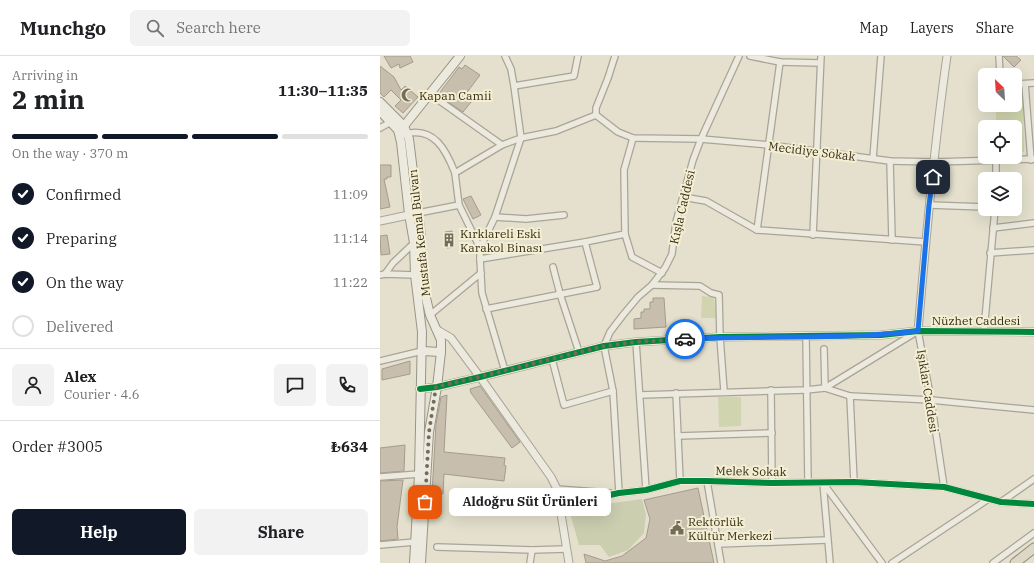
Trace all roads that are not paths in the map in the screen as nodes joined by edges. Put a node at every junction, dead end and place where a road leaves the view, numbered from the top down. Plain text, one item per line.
1 (460, 56) edge
2 (504, 56) edge
3 (578, 56) edge
4 (615, 56) edge
5 (739, 56) edge
6 (750, 56) edge
7 (820, 56) edge
8 (881, 56) edge
9 (947, 56) edge
10 (999, 56) edge
11 (780, 62) junction
12 (820, 63) junction
13 (1000, 68) edge
14 (1034, 83) edge
15 (1025, 84) joint
16 (514, 86) junction
17 (430, 94) junction
18 (380, 102) edge
19 (380, 111) edge
20 (596, 115) junction
21 (391, 122) junction
22 (380, 128) edge
23 (402, 131) junction
24 (522, 138) junction
25 (633, 138) junction
26 (700, 140) junction
27 (502, 145) junction
28 (769, 145) junction
29 (816, 150) junction
30 (873, 158) junction
31 (1022, 159) edge
32 (1032, 159) edge
33 (890, 161) junction
34 (978, 161) edge
35 (935, 162) junction
36 (454, 173) junction
37 (683, 197) junction
38 (459, 205) junction
39 (929, 205) junction
40 (978, 208) edge
41 (418, 212) junction
42 (409, 214) junction
43 (564, 215) dead end
44 (994, 216) edge
45 (495, 217) junction
46 (380, 221) edge
47 (1034, 223) edge
48 (993, 228) junction
49 (757, 230) junction
50 (625, 234) junction
51 (813, 235) junction
52 (892, 240) junction
53 (585, 242) junction
54 (926, 242) junction
55 (414, 243) junction
56 (480, 248) junction
57 (1034, 250) edge
58 (990, 253) junction
59 (480, 259) junction
60 (553, 267) dead end
61 (662, 272) junction
62 (481, 273) junction
63 (383, 274) edge
64 (415, 275) junction
65 (652, 285) junction
66 (560, 294) junction
67 (486, 309) junction
68 (430, 315) junction
69 (436, 329) junction
70 (918, 331) junction
71 (984, 331) junction
72 (422, 332) junction
73 (1034, 332) edge
74 (806, 336) junction
75 (720, 337) junction
76 (636, 342) junction
77 (604, 346) junction
78 (824, 349) dead end
79 (422, 351) junction
80 (441, 352) junction
81 (579, 352) junction
82 (552, 359) junction
83 (380, 362) edge
84 (504, 371) junction
85 (480, 377) junction
86 (436, 387) junction
87 (825, 388) junction
88 (420, 389) junction
89 (772, 390) junction
90 (806, 390) junction
91 (614, 391) junction
92 (724, 391) junction
93 (676, 393) junction
94 (640, 395) junction
95 (850, 396) junction
96 (931, 400) junction
97 (1034, 410) edge
98 (772, 433) junction
99 (678, 436) junction
100 (419, 474) junction
101 (380, 477) edge
102 (1034, 479) edge
103 (680, 481) junction
104 (707, 481) junction
105 (808, 482) junction
106 (823, 482) junction
107 (854, 482) junction
108 (772, 483) junction
109 (944, 487) junction
110 (557, 489) junction
111 (646, 490) junction
112 (619, 493) junction
113 (987, 500) junction
114 (1000, 502) junction
115 (1034, 504) edge
116 (560, 506) junction
117 (1034, 533) edge
118 (827, 540) junction
119 (415, 542) junction
120 (718, 544) junction
121 (380, 545) edge
122 (437, 547) dead end
123 (1034, 548) edge
124 (566, 549) junction
125 (532, 550) junction
126 (414, 563) edge
127 (421, 563) edge
128 (530, 563) edge
129 (569, 563) edge
130 (722, 563) edge
131 (830, 563) edge
132 (882, 563) edge
133 (892, 563) edge
134 (993, 563) edge
135 (1014, 563) edge

1 - 17 main road
2 - 16 street
3 - 16 street
4 - 20 street
5 - 26 street, Kışla Caddesi
6 - 11 street
7 - 12 street
8 - 30 street
9 - 35 street, Işıklar Caddesi
10 - 13 street
11 - 12 street
11 - 28 street
12 - 29 street
14 - 15 street
15 - 32 street
16 - 24 street
17 - 23 main road
17 - 27 street
18 - 23 main road
19 - 21 main road
20 - 24 street
20 - 25 street, Mecidiye Sokak
21 - 22 street
21 - 23 main road
23 - 36 street
23 - 41 main road, Mustafa Kemal Bulvarı
23 - 42 main road, Mustafa Kemal Bulvarı
24 - 27 street
24 - 45 street
25 - 26 street, Mecidiye Sokak
25 - 50 street
26 - 28 street, Mecidiye Sokak
26 - 37 street, Kışla Caddesi
27 - 36 street
28 - 29 street, Mecidiye Sokak
28 - 49 street
29 - 30 street, Mecidiye Sokak
29 - 51 street
30 - 33 street, Mecidiye Sokak
31 - 32 street, Mecidiye Sokak
33 - 35 street, Mecidiye Sokak
33 - 52 street
34 - 35 street, Mecidiye Sokak
35 - 39 street, Işıklar Caddesi
36 - 38 street
37 - 49 street
37 - 61 street, Kışla Caddesi
38 - 41 street
38 - 56 street
39 - 40 street
39 - 54 street, Işıklar Caddesi
41 - 42 street
41 - 68 main road, Mustafa Kemal Bulvarı
42 - 46 street
42 - 55 main road, Mustafa Kemal Bulvarı
43 - 45 street
44 - 48 street
45 - 56 street
47 - 48 street
48 - 58 street
49 - 51 street
50 - 53 street
50 - 61 street
51 - 52 street
52 - 54 street
53 - 59 street
53 - 66 street
54 - 70 street, Işıklar Caddesi
55 - 63 street
55 - 64 main road, Mustafa Kemal Bulvarı
56 - 59 street
57 - 58 street
58 - 71 street
59 - 62 street
60 - 66 street
61 - 65 street, Kışla Caddesi
62 - 67 street
62 - 68 street
63 - 64 street
64 - 72 main road, Mustafa Kemal Bulvarı
65 - 75 street
65 - 77 street, Kışla Caddesi
66 - 67 street
66 - 81 street
67 - 84 street
68 - 69 main road, Mustafa Kemal Bulvarı
69 - 72 main road
69 - 80 main road, Mustafa Kemal Bulvarı
69 - 85 street
70 - 71 street, Nüzhet Caddesi
70 - 74 street, Nüzhet Caddesi
70 - 87 street
70 - 96 street, Işıklar Caddesi
71 - 73 street, Nüzhet Caddesi
72 - 79 main road, Mustafa Kemal Bulvarı
74 - 75 street, Nüzhet Caddesi
74 - 90 street
75 - 76 street, Nüzhet Caddesi
75 - 92 street
76 - 77 street, Nüzhet Caddesi
76 - 94 street
77 - 81 street, Nüzhet Caddesi
77 - 91 street
78 - 87 street
79 - 80 main road
79 - 83 street
79 - 88 main road, Mustafa Kemal Bulvarı
80 - 86 main road, Mustafa Kemal Bulvarı
81 - 82 street, Nüzhet Caddesi
82 - 84 street, Nüzhet Caddesi
82 - 91 street
84 - 85 street, Nüzhet Caddesi
85 - 86 street, Nüzhet Caddesi
85 - 110 street
86 - 88 street, Nüzhet Caddesi
86 - 127 main road, Mustafa Kemal Bulvarı
87 - 90 street
87 - 95 street
88 - 100 main road, Mustafa Kemal Bulvarı
89 - 90 street
89 - 92 street
89 - 98 street
90 - 105 street
91 - 112 street
92 - 93 street
93 - 94 street
93 - 99 street
94 - 111 street
95 - 96 street
95 - 107 street
96 - 97 street
96 - 109 street, Işıklar Caddesi
98 - 99 street
98 - 108 street
99 - 103 street
100 - 101 street
100 - 119 main road, Mustafa Kemal Bulvarı
102 - 114 street
103 - 104 street, Melek Sokak
103 - 111 street, Melek Sokak
104 - 108 street, Melek Sokak
104 - 120 street
105 - 106 street, Melek Sokak
105 - 108 street, Melek Sokak
106 - 107 street, Melek Sokak
106 - 118 street
106 - 132 street
107 - 109 street, Melek Sokak
109 - 113 street, Melek Sokak
110 - 112 street, Melek Sokak
110 - 116 street
111 - 112 street, Melek Sokak
112 - 116 street, Melek Sokak
113 - 114 street, Melek Sokak
113 - 133 street
114 - 115 street, Melek Sokak
116 - 124 street
117 - 134 street
118 - 120 street
118 - 131 street
119 - 121 street
119 - 126 main road, Mustafa Kemal Bulvarı
120 - 130 street
122 - 125 street
123 - 135 highway
124 - 125 street
124 - 129 street
125 - 128 street

